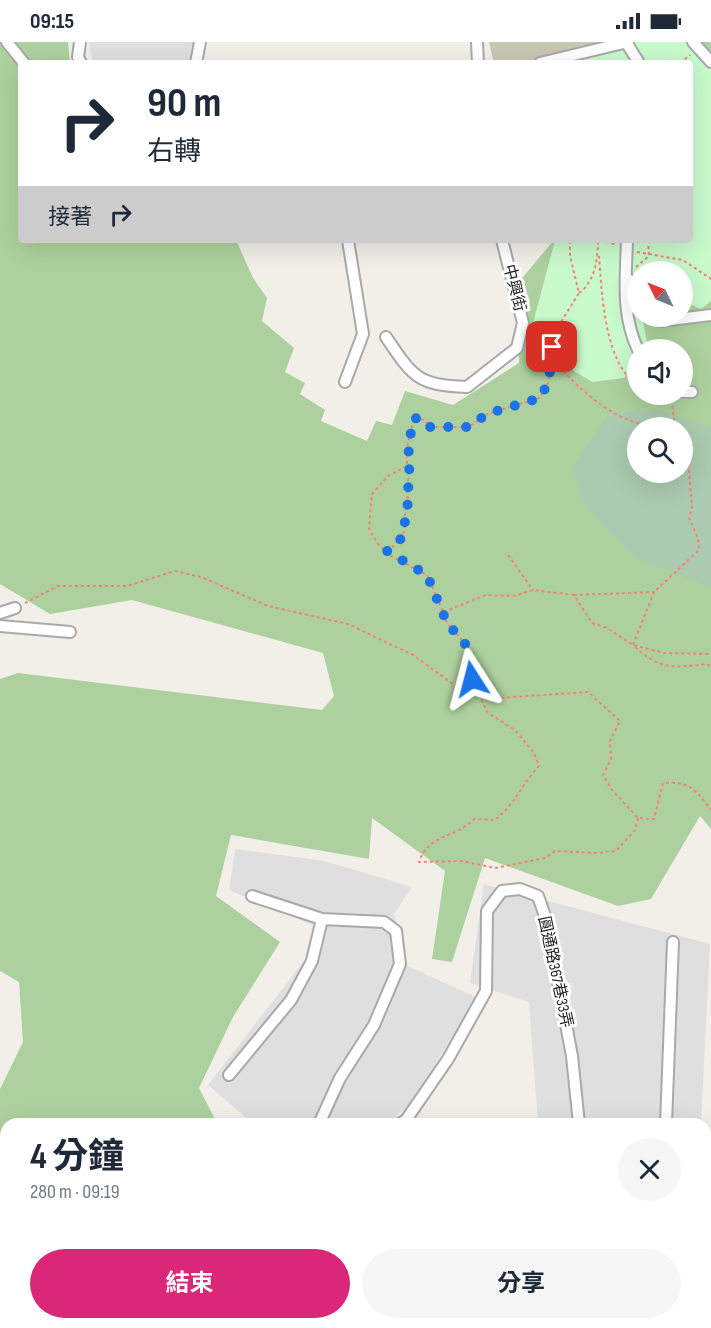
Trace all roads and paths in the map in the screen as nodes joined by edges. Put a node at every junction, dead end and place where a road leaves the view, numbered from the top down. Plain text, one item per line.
1 (7, 42) edge
2 (80, 42) edge
3 (200, 42) edge
4 (477, 42) edge
5 (627, 42) edge
6 (693, 42) edge
7 (22, 60) edge
8 (80, 60) edge
9 (197, 60) edge
10 (478, 60) edge
11 (552, 60) edge
12 (637, 60) edge
13 (711, 62) edge
14 (348, 243) edge
15 (503, 243) edge
16 (570, 243) edge
17 (598, 243) edge
18 (627, 243) edge
19 (648, 243) edge
20 (599, 256) junction
21 (649, 256) junction
22 (625, 276) junction
23 (627, 279) edge
24 (711, 279) edge
25 (579, 293) junction
26 (711, 315) edge
27 (693, 317) edge
28 (386, 337) dead end
29 (632, 339) edge
30 (550, 357) junction
31 (627, 375) edge
32 (345, 382) dead end
33 (628, 417) edge
34 (407, 466) junction
35 (690, 483) edge
36 (387, 551) junction
37 (508, 555) dead end
38 (532, 590) junction
39 (654, 592) junction
40 (574, 595) junction
41 (15, 608) joint
42 (443, 612) junction
43 (0, 613) edge
44 (0, 626) edge
45 (70, 632) dead end
46 (633, 645) junction
47 (711, 654) edge
48 (711, 667) edge
49 (479, 692) junction
50 (711, 810) edge
51 (638, 818) junction
52 (252, 896) dead end
53 (322, 919) junction
54 (673, 942) dead end
55 (230, 1075) dead end
56 (322, 1118) edge
57 (409, 1118) edge
58 (578, 1118) edge
59 (666, 1118) edge

1 - 7 street
2 - 8 street
3 - 9 street
4 - 10 street
5 - 11 street
5 - 12 street
6 - 13 street
14 - 32 street
15 - 28 street, 中興街
16 - 25 path
17 - 20 path
18 - 22 street
19 - 21 path
20 - 25 path
20 - 31 path
21 - 22 path
21 - 24 path
22 - 23 street
22 - 29 street
25 - 30 path
26 - 27 street
30 - 33 path
30 - 34 path
34 - 36 path
34 - 36 path
35 - 39 path
36 - 42 path
37 - 38 path
38 - 40 path
38 - 42 path
39 - 40 path
39 - 46 path
40 - 46 path
41 - 43 street
41 - 49 path
42 - 49 path
44 - 45 street
46 - 47 path
46 - 48 path
49 - 51 path
49 - 51 path
50 - 51 path
52 - 53 street
53 - 55 street
53 - 56 street
54 - 59 street
57 - 58 street, 圓通路367巷33弄

